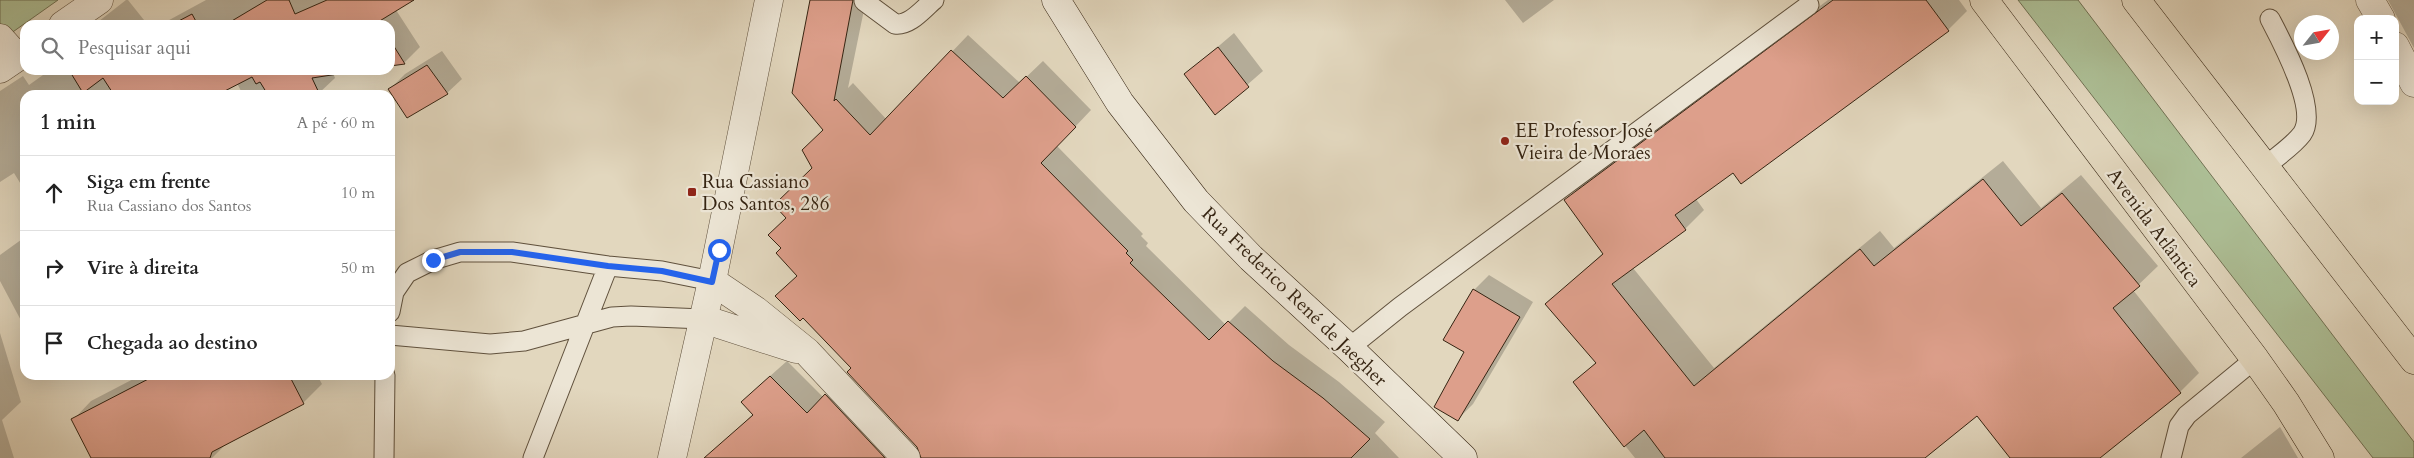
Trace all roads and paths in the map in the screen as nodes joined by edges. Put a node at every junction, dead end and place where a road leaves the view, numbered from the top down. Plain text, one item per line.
1 (99, 0) edge
2 (769, 0) edge
3 (934, 0) edge
4 (1056, 0) edge
5 (1984, 0) edge
6 (2136, 0) edge
7 (2370, 0) edge
8 (864, 1) edge
9 (1809, 5) dead end
10 (2379, 15) edge
11 (2270, 19) dead end
12 (70, 20) edge
13 (2399, 54) edge
14 (2414, 83) edge
15 (2265, 167) junction
16 (608, 266) junction
17 (712, 282) junction
18 (395, 291) edge
19 (703, 319) junction
20 (584, 324) junction
21 (395, 336) edge
22 (1349, 348) junction
23 (807, 352) junction
24 (2255, 359) junction
25 (2414, 360) edge
26 (385, 380) edge
27 (384, 458) edge
28 (533, 458) edge
29 (672, 458) edge
30 (906, 458) edge
31 (1463, 458) edge
32 (2171, 458) edge
33 (2320, 458) edge

1 - 12 street
2 - 17 street
3 - 8 lane
4 - 22 street, Rua Frederico René de Jaegher
5 - 24 main road, Avenida Atlântica
6 - 15 main road
7 - 10 street
9 - 22 lane
11 - 15 lane
13 - 14 street
15 - 25 main road
16 - 17 lane
16 - 18 lane
16 - 20 lane
17 - 19 street
17 - 23 street
19 - 20 lane
19 - 23 street
19 - 29 street
20 - 21 lane
20 - 28 lane
22 - 31 street, Rua Frederico René de Jaegher
23 - 30 street
24 - 32 lane
24 - 33 main road, Avenida Atlântica
26 - 27 lane

